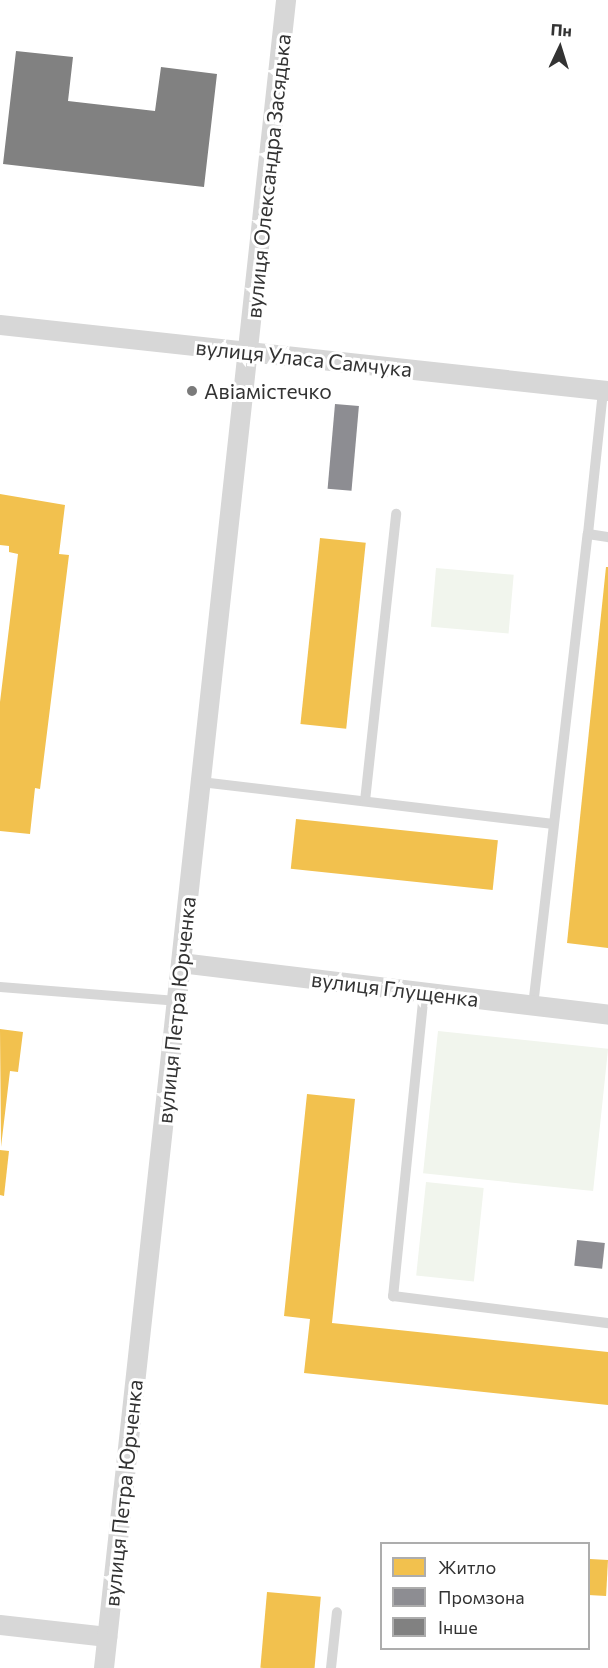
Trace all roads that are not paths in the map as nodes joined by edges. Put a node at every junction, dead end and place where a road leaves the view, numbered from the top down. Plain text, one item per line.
1 (286, 0) edge
2 (0, 325) edge
3 (249, 352) junction
4 (605, 391) edge
5 (396, 514) dead end
6 (588, 534) junction
7 (608, 537) edge
8 (201, 782) junction
9 (365, 801) junction
10 (554, 824) junction
11 (181, 963) junction
12 (0, 987) edge
13 (424, 992) junction
14 (176, 1001) junction
15 (533, 1006) junction
16 (608, 1015) edge
17 (608, 1323) edge
18 (337, 1612) dead end
19 (0, 1625) edge
20 (107, 1637) junction
21 (104, 1668) edge
22 (331, 1668) edge

1 - 3 street, вулиця Олександра Засядька
2 - 3 street, вулиця Уласа Самчука
3 - 4 street, вулиця Уласа Самчука
3 - 8 street, вулиця Петра Юрченка
4 - 6 lane
5 - 9 lane
6 - 7 lane
6 - 10 lane
8 - 9 lane
8 - 11 street, вулиця Петра Юрченка
9 - 10 lane
10 - 15 lane
11 - 13 street, вулиця Глущенка
11 - 14 street, вулиця Петра Юрченка
12 - 14 lane
13 - 15 street, вулиця Глущенка
13 - 17 lane
14 - 20 street, вулиця Петра Юрченка
15 - 16 street, вулиця Глущенка
18 - 22 lane
19 - 20 street
20 - 21 street, вулиця Петра Юрченка

